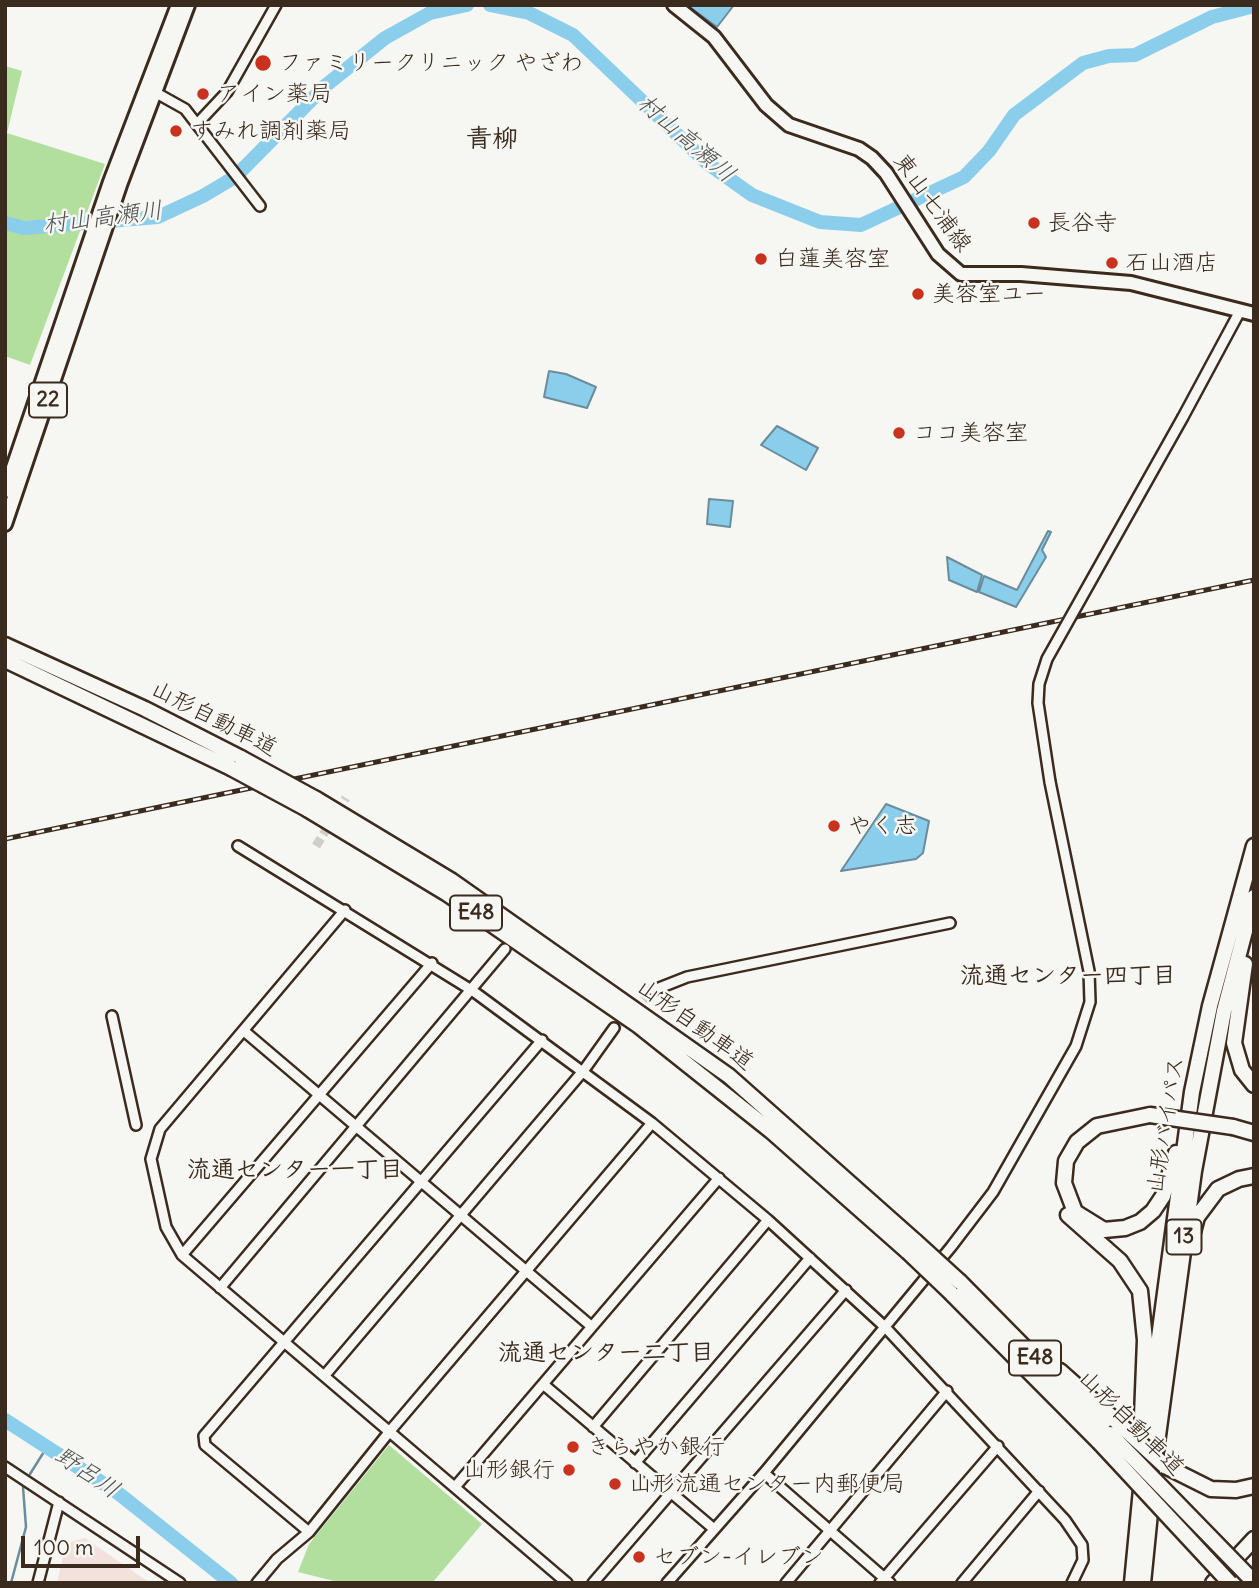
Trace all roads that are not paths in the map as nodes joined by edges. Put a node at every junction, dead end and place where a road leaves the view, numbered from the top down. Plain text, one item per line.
1 (178, 5) edge
2 (188, 5) edge
3 (276, 5) edge
4 (674, 5) edge
5 (150, 90) junction
6 (197, 124) junction
7 (115, 183) junction
8 (260, 206) dead end
9 (1240, 311) junction
10 (1254, 314) edge
11 (5, 491) edge
12 (5, 524) edge
13 (5, 645) edge
14 (5, 660) edge
15 (236, 763) junction
16 (238, 846) dead end
17 (1254, 846) edge
18 (1254, 897) edge
19 (345, 909) junction
20 (950, 923) dead end
21 (1254, 926) edge
22 (505, 949) dead end
23 (432, 963) junction
24 (473, 990) junction
25 (654, 990) tunnel mouth
26 (1210, 1006) junction
27 (112, 1016) dead end
28 (614, 1028) tunnel mouth
29 (244, 1031) junction
30 (542, 1040) junction
31 (584, 1070) junction
32 (1254, 1085) edge
33 (320, 1095) junction
34 (1150, 1111) junction
35 (1233, 1123) junction
36 (652, 1124) junction
37 (136, 1125) dead end
38 (357, 1125) junction
39 (1254, 1125) edge
40 (1254, 1133) edge
41 (1254, 1176) edge
42 (719, 1178) junction
43 (421, 1181) junction
44 (461, 1216) junction
45 (768, 1220) junction
46 (182, 1255) junction
47 (810, 1258) junction
48 (528, 1272) junction
49 (220, 1288) junction
50 (846, 1290) junction
51 (591, 1326) junction
52 (885, 1327) junction
53 (284, 1341) junction
54 (325, 1375) junction
55 (543, 1384) junction
56 (947, 1391) junction
57 (1160, 1420) junction
58 (593, 1427) junction
59 (1147, 1427) junction
60 (390, 1431) junction
61 (1108, 1432) junction
62 (998, 1446) junction
63 (635, 1463) junction
64 (5, 1466) edge
65 (764, 1473) junction
66 (1254, 1486) edge
67 (456, 1487) junction
68 (1039, 1491) junction
69 (669, 1492) junction
70 (58, 1502) junction
71 (714, 1529) junction
72 (829, 1530) junction
73 (309, 1532) junction
74 (1254, 1539) edge
75 (1254, 1550) edge
76 (884, 1581) edge
77 (1254, 1582) edge
78 (38, 1583) edge
79 (180, 1583) edge
80 (257, 1583) edge
81 (567, 1583) edge
82 (593, 1583) edge
83 (667, 1583) edge
84 (786, 1583) edge
85 (962, 1583) edge
86 (1072, 1583) edge
87 (1132, 1583) edge
88 (1143, 1583) edge
89 (1213, 1583) edge
90 (1223, 1583) edge
91 (1230, 1583) edge

1 - 5 main road, 22
2 - 5 main road, 22
3 - 6 street
4 - 9 main road, 東山七浦線
5 - 6 street
5 - 7 main road, 22
6 - 8 street
7 - 11 main road, 22
7 - 12 main road, 22
9 - 10 main road, 東山七浦線
9 - 52 street, bridge
13 - 15 highway, 山形自動車道 / E48
14 - 15 highway, 山形自動車道 / E48
15 - 61 highway, 山形自動車道 / E48, bridge
16 - 19 street
17 - 26 highway, 山形バイパス / 13
18 - 57 highway, 山形バイパス / 13
19 - 23 street
19 - 29 street
20 - 25 street
21 - 32 highway
22 - 24 street
23 - 24 street
23 - 33 street
24 - 30 street
24 - 38 street
26 - 34 highway
26 - 59 highway, 山形バイパス / 13
27 - 37 street
28 - 31 street
29 - 33 street
29 - 46 street
30 - 31 street
30 - 43 street
31 - 36 street
31 - 44 street
33 - 38 street
33 - 46 street
34 - 35 highway, bridge
34 - 59 highway
35 - 39 highway
35 - 40 highway
36 - 42 street
36 - 48 street
38 - 43 street
38 - 49 street
41 - 57 highway
42 - 45 street
42 - 51 street
43 - 44 street
43 - 53 street
44 - 48 street
44 - 54 street
45 - 47 street
45 - 58 street
46 - 49 street
47 - 50 street
47 - 63 street
48 - 51 street
48 - 60 street
49 - 53 street
50 - 52 street
50 - 69 street
51 - 55 street
52 - 56 street
52 - 65 street
53 - 54 street
53 - 73 street
54 - 60 street
55 - 58 street
55 - 67 street
56 - 62 street
56 - 72 street
57 - 88 highway, 山形バイパス / 13
58 - 63 street
59 - 87 highway, 山形バイパス / 13
60 - 67 street
60 - 73 street
61 - 66 highway, bridge
61 - 77 highway, 山形自動車道 / E48, bridge
61 - 91 highway, 山形自動車道 / E48, bridge
62 - 68 street
62 - 76 street
63 - 69 street
64 - 70 street
65 - 71 street
65 - 72 street
67 - 81 street
68 - 85 street
68 - 86 street
69 - 71 street
69 - 82 street
70 - 78 street
70 - 79 street
71 - 83 street
72 - 76 street
72 - 84 street
73 - 80 street
74 - 89 highway
75 - 90 highway

